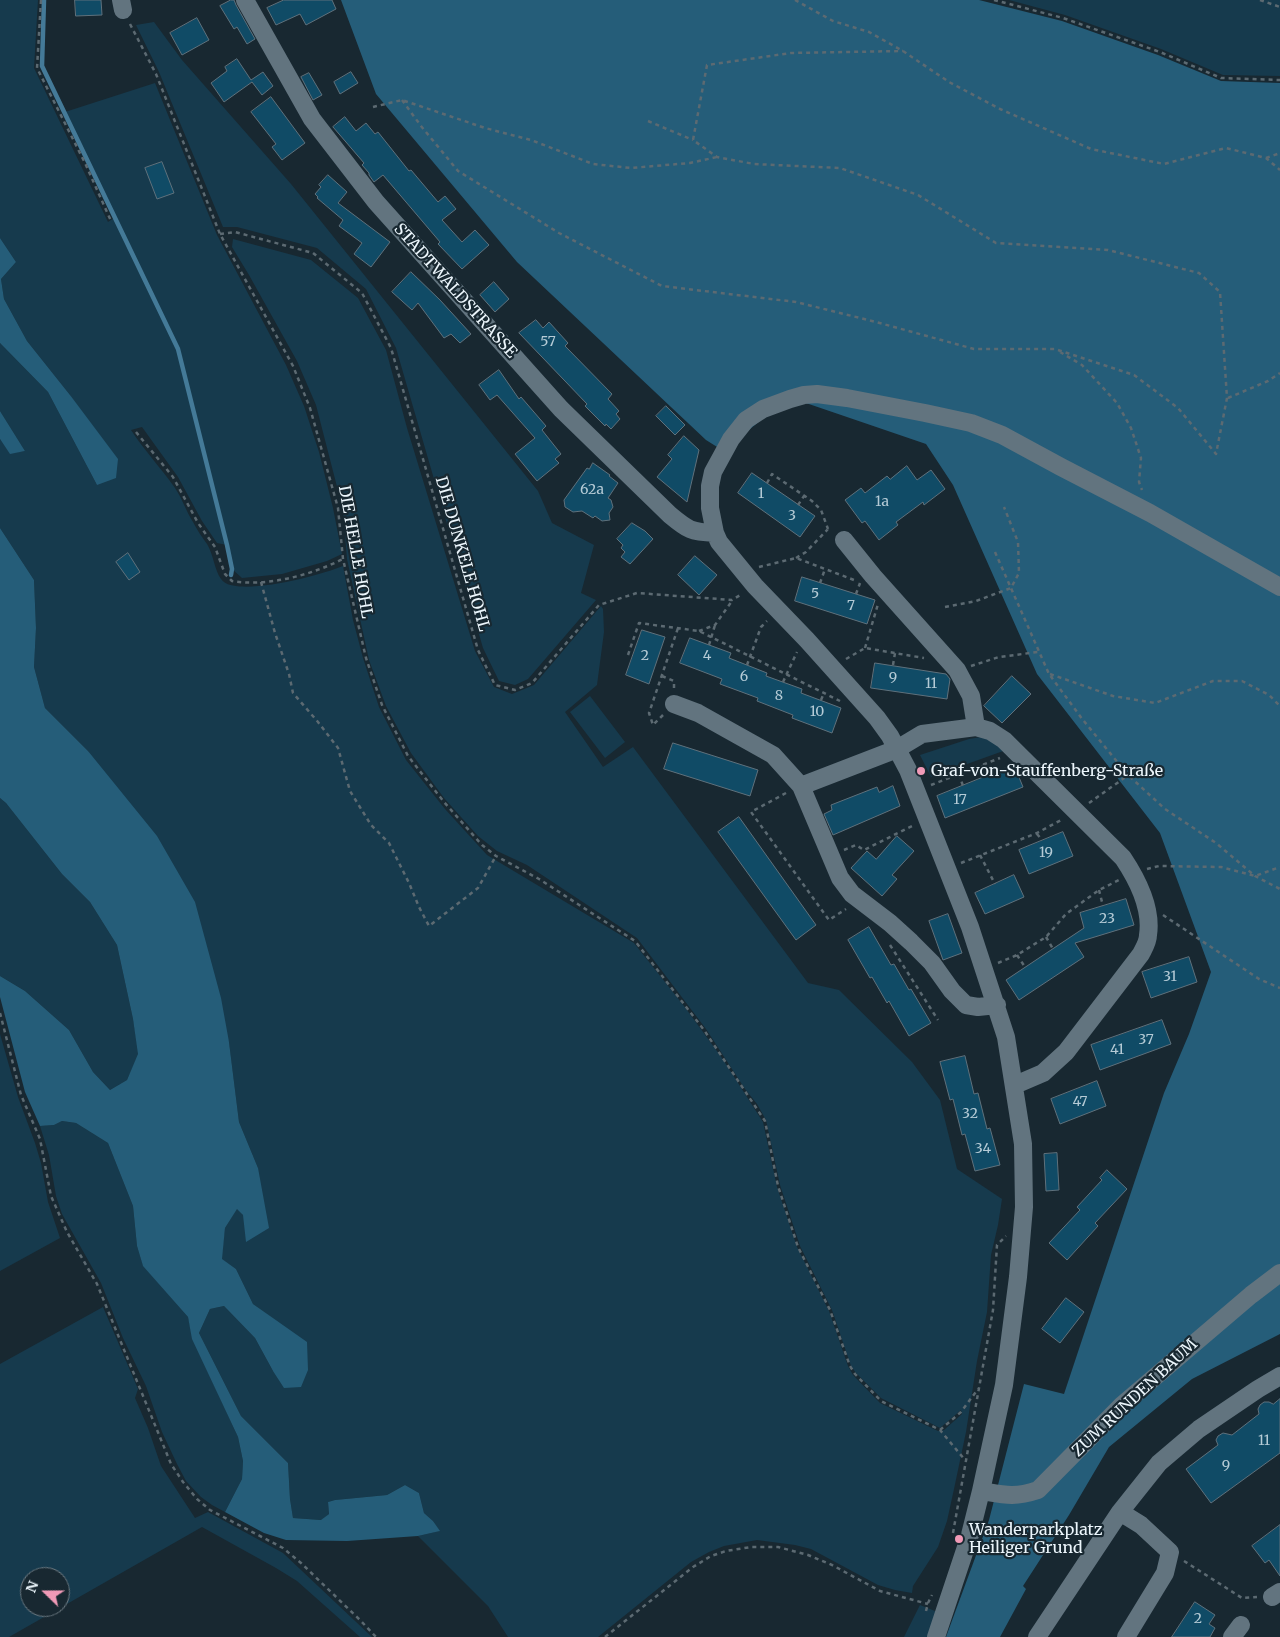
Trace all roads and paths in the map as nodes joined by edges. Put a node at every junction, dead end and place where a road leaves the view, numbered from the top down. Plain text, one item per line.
1 (41, 0) edge
2 (245, 0) edge
3 (795, 0) edge
4 (994, 0) edge
5 (1260, 0) edge
6 (122, 5) edge
7 (1280, 7) edge
8 (903, 51) junction
9 (1280, 80) edge
10 (402, 100) junction
11 (374, 107) dead end
12 (648, 121) dead end
13 (693, 140) junction
14 (1280, 153) edge
15 (717, 157) junction
16 (1266, 158) junction
17 (1280, 170) edge
18 (110, 221) dead end
19 (220, 234) junction
20 (1055, 349) junction
21 (1280, 373) edge
22 (1227, 398) junction
23 (136, 432) dead end
24 (767, 483) dead end
25 (804, 496) junction
26 (798, 505) dead end
27 (1004, 507) dead end
28 (1150, 513) junction
29 (715, 532) junction
30 (844, 540) dead end
31 (995, 552) dead end
32 (796, 558) junction
33 (343, 559) junction
34 (825, 569) junction
35 (742, 571) junction
36 (261, 582) junction
37 (820, 582) dead end
38 (860, 582) junction
39 (756, 586) junction
40 (1280, 586) edge
41 (884, 588) junction
42 (1011, 588) junction
43 (856, 594) dead end
44 (732, 600) junction
45 (945, 607) dead end
46 (777, 609) junction
47 (715, 625) junction
48 (678, 628) junction
49 (699, 631) junction
50 (711, 637) junction
51 (807, 640) junction
52 (709, 645) dead end
53 (865, 648) junction
54 (1038, 652) junction
55 (895, 653) junction
56 (628, 655) dead end
57 (750, 657) junction
58 (924, 658) dead end
59 (748, 665) dead end
60 (893, 666) dead end
61 (832, 667) junction
62 (957, 670) junction
63 (786, 674) junction
64 (1049, 674) junction
65 (662, 676) junction
66 (783, 682) dead end
67 (824, 693) junction
68 (855, 693) junction
69 (821, 700) dead end
70 (674, 704) junction
71 (1280, 706) edge
72 (976, 727) junction
73 (897, 749) junction
74 (1016, 752) junction
75 (982, 765) junction
76 (959, 774) junction
77 (1128, 775) junction
78 (986, 776) dead end
79 (963, 786) dead end
80 (794, 790) junction
81 (916, 790) junction
82 (1078, 812) junction
83 (928, 818) junction
84 (1037, 833) junction
85 (1042, 840) dead end
86 (980, 855) junction
87 (496, 856) junction
88 (831, 856) junction
89 (962, 863) dead end
90 (1280, 867) edge
91 (1133, 873) junction
92 (1255, 876) junction
93 (995, 884) dead end
94 (1280, 889) edge
95 (1099, 890) junction
96 (1145, 903) junction
97 (851, 905) dead end
98 (1103, 906) dead end
99 (1046, 937) junction
100 (889, 944) dead end
101 (1053, 949) dead end
102 (1017, 955) junction
103 (998, 963) dead end
104 (1025, 967) dead end
105 (1280, 988) edge
106 (997, 1005) junction
107 (0, 1013) edge
108 (938, 1020) dead end
109 (1015, 1085) junction
110 (1023, 1216) junction
111 (1280, 1274) edge
112 (1280, 1376) edge
113 (979, 1388) junction
114 (940, 1430) junction
115 (965, 1460) junction
116 (981, 1491) junction
117 (1120, 1512) junction
118 (952, 1534) dead end
119 (1170, 1552) junction
120 (935, 1589) dead end
121 (1242, 1598) dead end
122 (376, 1637) edge
123 (605, 1637) edge
124 (936, 1637) edge
125 (1037, 1637) edge
126 (1126, 1637) edge

1 - 18 path
2 - 29 street, STADTWALDSTRASSE
3 - 8 path
4 - 9 path
5 - 7 path
6 - 19 path, DIE HELLE HOHL
8 - 13 path
8 - 16 path
10 - 11 path
10 - 15 path
10 - 20 path
12 - 13 path
13 - 15 path
14 - 16 path
15 - 22 path
16 - 17 path
19 - 33 path, DIE HELLE HOHL
19 - 44 path, DIE DUNKELE HOHL
20 - 22 path
20 - 28 path
21 - 22 path
23 - 36 path
24 - 25 path
25 - 26 path
25 - 32 path
27 - 42 path
28 - 29 street
28 - 40 street
29 - 35 street
30 - 41 street
31 - 42 path
32 - 34 path
32 - 35 path
33 - 36 path
33 - 87 path, DIE HELLE HOHL
34 - 37 path
34 - 38 path
35 - 39 street
36 - 87 path
38 - 41 path
38 - 43 path
39 - 44 path
39 - 46 street
41 - 53 path
41 - 62 street
42 - 45 path
42 - 54 path
44 - 47 path
46 - 51 street
46 - 57 path
47 - 49 path
47 - 50 path
48 - 49 path
48 - 56 path
48 - 65 path
49 - 50 path
50 - 52 path
50 - 57 path
51 - 61 street
51 - 63 path
53 - 55 path
53 - 61 path
54 - 62 path
54 - 64 path
55 - 58 path
55 - 60 path
57 - 59 path
57 - 63 path
61 - 68 street
62 - 72 street
63 - 66 path
63 - 67 path
64 - 71 path
64 - 77 path
65 - 70 path
65 - 70 path
67 - 68 path
67 - 69 path
68 - 73 street
70 - 80 street
72 - 73 street
72 - 74 street
73 - 80 street
73 - 81 street
74 - 75 path
74 - 82 street
75 - 76 path
75 - 78 path
76 - 79 path
76 - 81 path
77 - 82 path
77 - 92 path
80 - 88 street
80 - 97 path
81 - 83 street
82 - 84 path
82 - 91 street
83 - 88 path
83 - 106 street
84 - 85 path
84 - 86 path
86 - 89 path
86 - 93 path
87 - 114 path, DIE HELLE HOHL
88 - 106 street
90 - 92 path
91 - 92 path
91 - 95 path
91 - 96 street
92 - 94 path
95 - 98 path
95 - 99 path
96 - 105 path
96 - 109 street
99 - 101 path
99 - 102 path
100 - 108 path
102 - 103 path
102 - 104 path
106 - 109 street
107 - 122 path
109 - 110 street
110 - 113 path
110 - 116 street
111 - 116 street, ZUM RUNDEN BAUM
112 - 117 street
113 - 114 path
113 - 115 path
114 - 115 path
115 - 118 path
116 - 124 street
117 - 119 street
117 - 125 street
119 - 121 path
119 - 126 street
120 - 123 path

